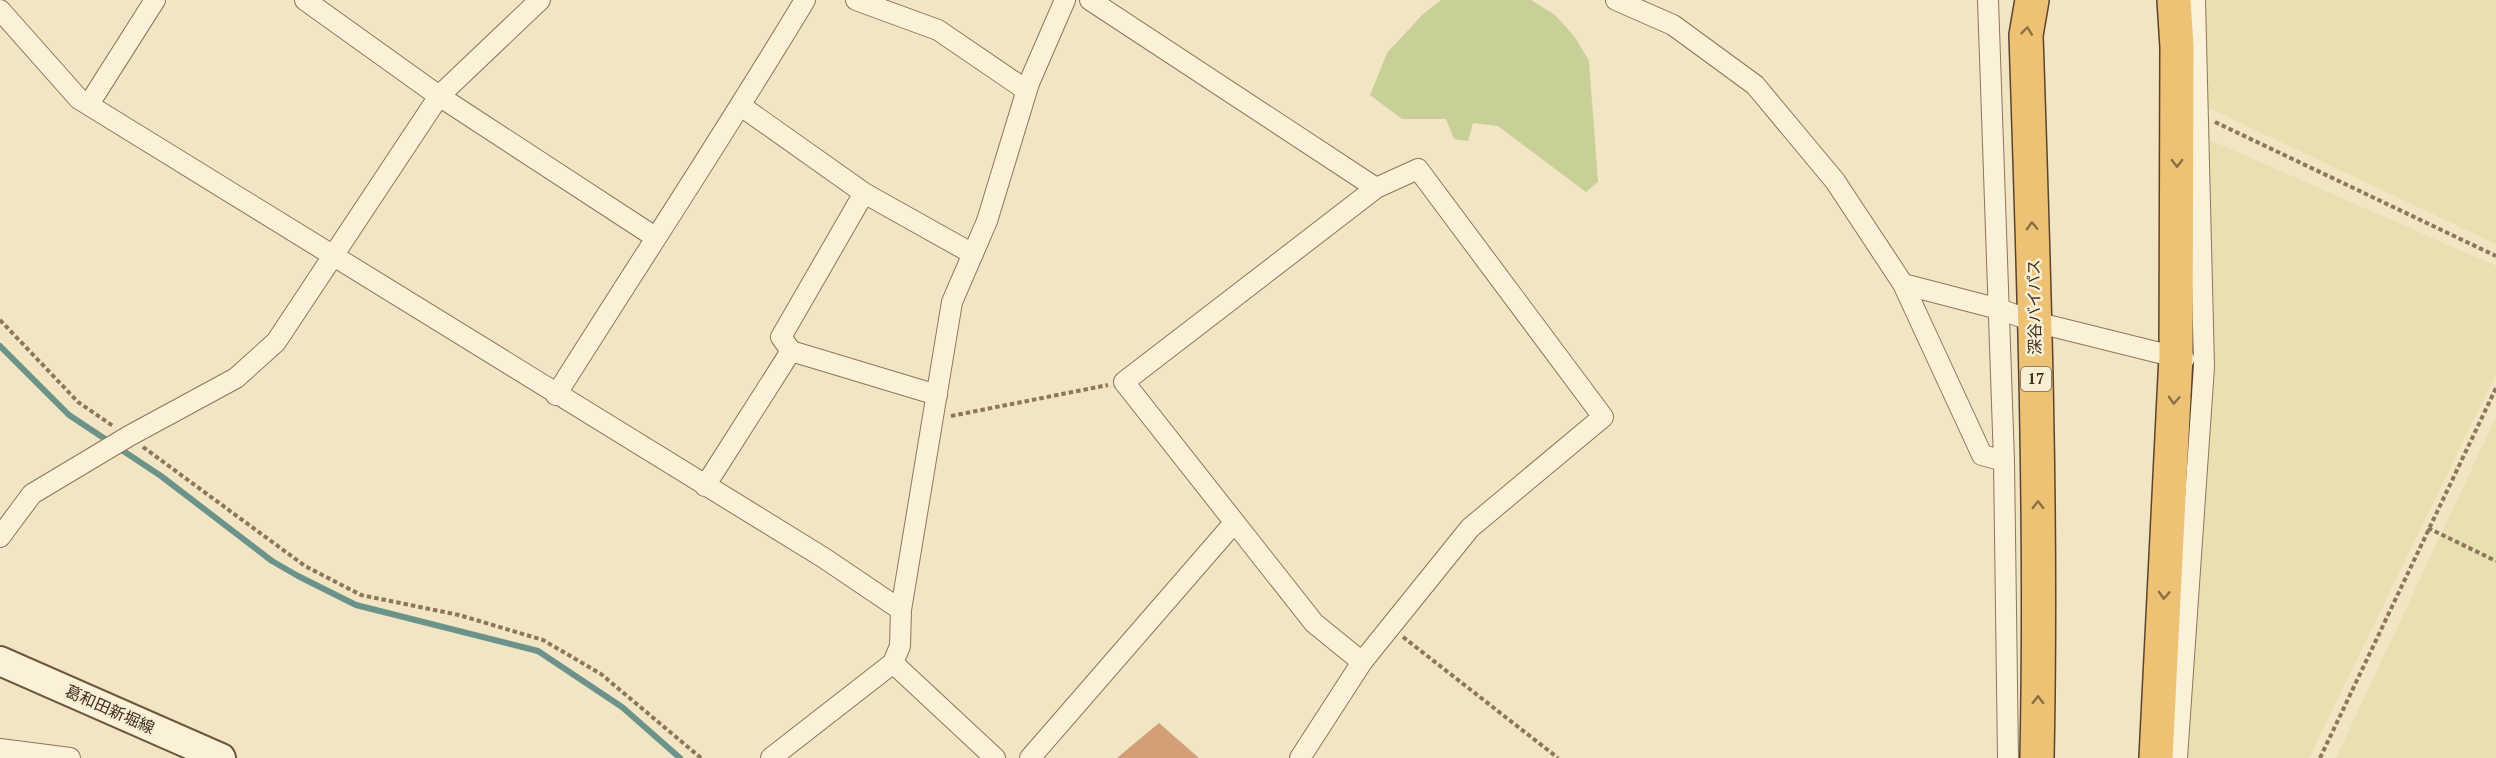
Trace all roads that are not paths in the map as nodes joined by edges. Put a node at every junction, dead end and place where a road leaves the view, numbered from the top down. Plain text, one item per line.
1 (155, 0) edge
2 (305, 0) edge
3 (540, 0) edge
4 (806, 0) edge
5 (856, 0) edge
6 (1065, 0) edge
7 (1090, 0) edge
8 (1616, 0) edge
9 (1988, 0) edge
10 (2032, 0) edge
11 (2174, 0) edge
12 (2195, 0) edge
13 (0, 10) edge
14 (1026, 90) junction
15 (438, 96) junction
16 (88, 104) junction
17 (741, 106) junction
18 (1376, 188) junction
19 (864, 193) junction
20 (655, 237) junction
21 (973, 254) junction
22 (333, 256) junction
23 (1903, 284) junction
24 (1999, 309) junction
25 (2035, 322) junction
26 (790, 351) junction
27 (2190, 362) junction
28 (556, 395) junction
29 (937, 395) junction
30 (2004, 461) junction
31 (705, 486) junction
32 (1234, 523) junction
33 (0, 537) edge
34 (901, 610) junction
35 (0, 661) edge
36 (1362, 662) junction
37 (893, 663) junction
38 (0, 748) edge
39 (70, 758) edge
40 (220, 758) edge
41 (771, 758) edge
42 (996, 758) edge
43 (1030, 758) edge
44 (1300, 758) edge
45 (2008, 758) edge
46 (2037, 758) edge
47 (2156, 758) edge
48 (2177, 758) edge

1 - 16 street
2 - 15 street
3 - 15 street
4 - 17 street
5 - 14 street
6 - 14 street
7 - 18 street
8 - 23 street
9 - 24 street
25 -> 10 highway, 深谷バイパス / 17
11 -> 27 highway
12 - 27 street
13 - 16 street
14 - 21 street
15 - 20 street
15 - 22 street
16 - 22 street
17 - 19 street
17 - 20 street
18 - 32 street
18 - 36 street
19 - 21 street
19 - 26 street
20 - 28 street
21 - 29 street
22 - 28 street
22 - 33 street
23 - 24 street
23 - 30 street
24 - 25 street
24 - 30 street
25 - 27 street
46 -> 25 highway, 深谷バイパス / 17
26 - 29 street
26 - 31 street
27 -> 47 highway
27 - 48 street
28 - 31 street
29 - 34 street
30 - 45 street
31 - 34 street
32 - 36 street
32 - 43 street
34 - 37 street
35 - 40 main road, 葛和田新堀線
36 - 44 street
37 - 41 street
37 - 42 street
38 - 39 street

